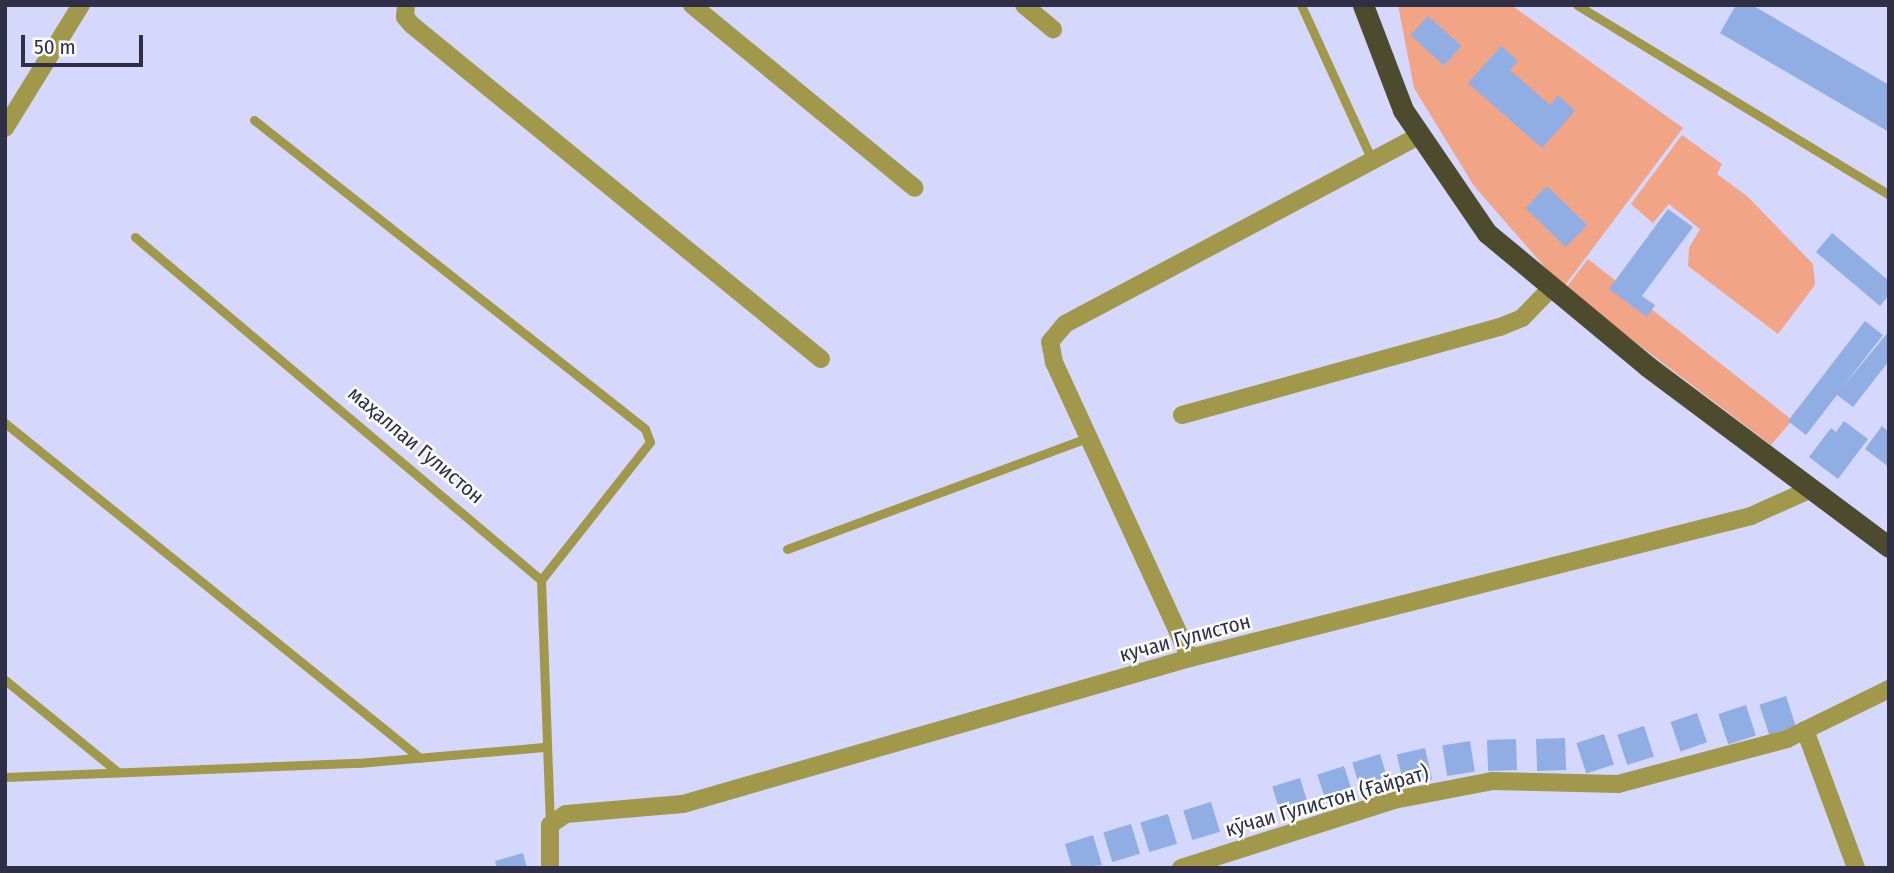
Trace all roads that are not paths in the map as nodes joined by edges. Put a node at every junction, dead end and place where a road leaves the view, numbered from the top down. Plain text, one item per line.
1 (81, 5) edge
2 (407, 5) edge
3 (692, 5) edge
4 (1024, 5) edge
5 (1301, 5) edge
6 (1363, 5) edge
7 (1577, 5) edge
8 (1053, 29) dead end
9 (254, 120) dead end
10 (5, 128) edge
11 (1420, 135) junction
12 (1372, 160) junction
13 (915, 188) dead end
14 (1889, 195) edge
15 (135, 237) dead end
16 (1552, 287) junction
17 (821, 359) dead end
18 (1182, 415) dead end
19 (5, 423) edge
20 (1089, 437) junction
21 (1811, 489) junction
22 (1889, 547) edge
23 (787, 549) dead end
24 (541, 580) junction
25 (1190, 658) junction
26 (5, 680) edge
27 (1889, 689) edge
28 (1805, 730) junction
29 (546, 747) junction
30 (420, 758) junction
31 (118, 772) junction
32 (5, 777) edge
33 (550, 825) junction
34 (550, 868) edge
35 (1181, 868) edge
36 (1856, 868) edge

1 - 10 street
2 - 17 street
3 - 13 street
4 - 8 street
5 - 12 lane
6 - 11 highway
7 - 14 lane
9 - 24 lane
11 - 12 street
11 - 16 highway
12 - 20 street
15 - 24 lane, маҳаллаи Гулистон
16 - 18 street
16 - 21 highway
19 - 30 lane
20 - 23 lane
20 - 25 street
21 - 22 highway
21 - 25 street, кучаи Гулистон
24 - 29 lane
25 - 33 street, кучаи Гулистон
26 - 31 lane
27 - 28 street, кӯчаи Гулистон (Ғайрат)
28 - 35 street, кӯчаи Гулистон (Ғайрат)
28 - 36 street
29 - 30 lane
29 - 33 lane
30 - 31 lane
31 - 32 lane
33 - 34 street

